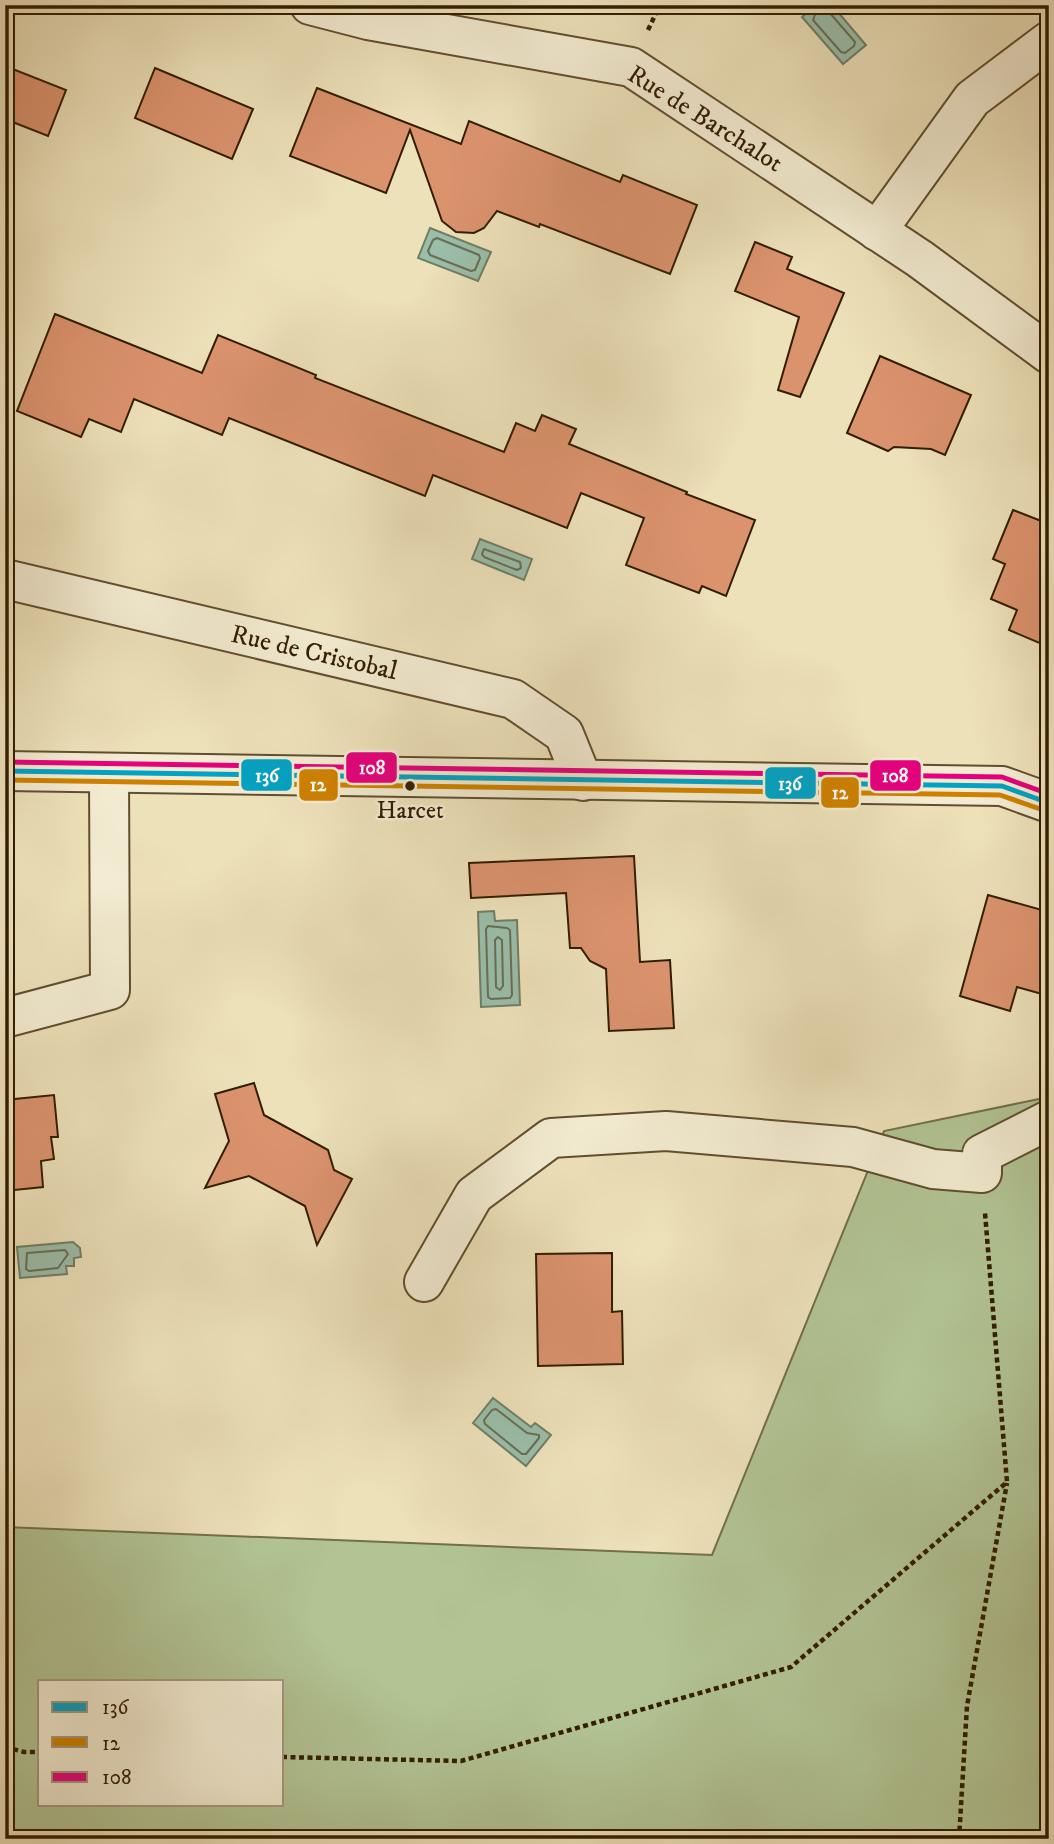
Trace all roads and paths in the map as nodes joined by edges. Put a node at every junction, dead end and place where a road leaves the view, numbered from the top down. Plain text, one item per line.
1 (310, 5) edge
2 (1049, 41) edge
3 (877, 231) junction
4 (1049, 354) edge
5 (5, 579) edge
6 (5, 771) edge
7 (110, 774) junction
8 (583, 781) junction
9 (1049, 803) edge
10 (5, 1018) edge
11 (1049, 1121) edge
12 (982, 1173) junction
13 (424, 1282) dead end
14 (1007, 1482) junction
15 (5, 1747) edge
16 (38, 1752) edge
17 (284, 1757) edge
18 (959, 1839) edge

1 - 3 street, Rue de Barchalot
2 - 3 street
3 - 4 street, Rue de Barchalot
5 - 8 street, Rue de Cristobal
6 - 7 street
7 - 8 street
7 - 10 street
8 - 9 street
11 - 12 street
12 - 13 street
12 - 14 path
14 - 17 path
14 - 18 path
15 - 16 path

